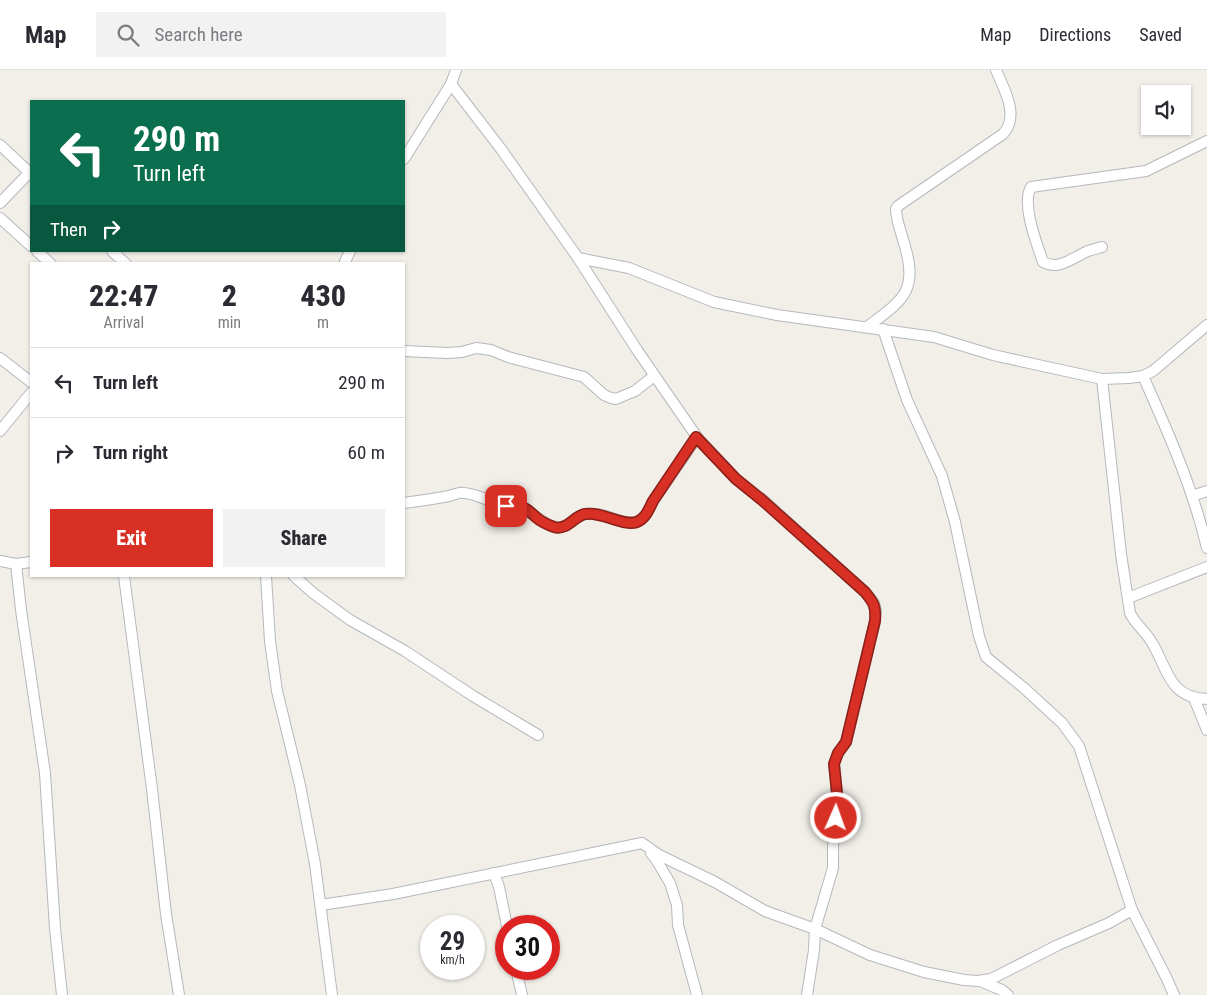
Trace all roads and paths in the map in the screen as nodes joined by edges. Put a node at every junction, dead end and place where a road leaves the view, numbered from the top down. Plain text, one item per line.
1 (456, 70) edge
2 (996, 70) edge
3 (451, 84) junction
4 (1207, 141) edge
5 (0, 145) edge
6 (405, 157) edge
7 (30, 173) edge
8 (0, 204) edge
9 (0, 218) edge
10 (30, 245) edge
11 (1102, 247) dead end
12 (38, 252) edge
13 (113, 252) edge
14 (578, 258) junction
15 (48, 262) edge
16 (124, 262) edge
17 (1207, 325) edge
18 (868, 327) junction
19 (882, 329) junction
20 (405, 351) edge
21 (0, 358) edge
22 (654, 376) junction
23 (1143, 376) junction
24 (1102, 379) junction
25 (30, 381) edge
26 (30, 394) edge
27 (0, 431) edge
28 (696, 437) junction
29 (1207, 491) edge
30 (1192, 496) junction
31 (405, 503) edge
32 (1207, 548) edge
33 (0, 561) edge
34 (30, 562) edge
35 (16, 564) junction
36 (1207, 568) edge
37 (124, 577) edge
38 (266, 577) edge
39 (295, 577) edge
40 (1128, 598) junction
41 (1194, 698) junction
42 (1207, 700) edge
43 (1207, 730) edge
44 (538, 735) dead end
45 (642, 843) junction
46 (494, 874) junction
47 (321, 905) junction
48 (1132, 910) junction
49 (505, 915) edge
50 (815, 929) junction
51 (519, 980) edge
52 (978, 981) junction
53 (62, 995) edge
54 (179, 995) edge
55 (332, 995) edge
56 (522, 995) edge
57 (697, 995) edge
58 (807, 995) edge
59 (1008, 995) edge
60 (1174, 995) edge

1 - 3 street
2 - 18 street
3 - 6 street
3 - 14 street
4 - 11 street
5 - 7 street
7 - 8 street
9 - 10 street
12 - 15 street
13 - 16 street
14 - 18 street
14 - 22 street
17 - 23 street
18 - 19 street
19 - 24 street
19 - 48 street
20 - 22 street
21 - 25 street
22 - 28 street
23 - 24 street
23 - 30 street
24 - 40 street
26 - 27 street
28 - 31 street
28 - 50 street
29 - 30 street
30 - 32 street
33 - 35 street
34 - 35 street
35 - 53 street
36 - 40 street
37 - 54 street
38 - 47 street
39 - 44 street
40 - 41 street
41 - 42 street
41 - 43 street
45 - 46 street
45 - 50 street
45 - 57 street
46 - 47 street
46 - 49 street
47 - 55 street
48 - 52 street
48 - 60 street
50 - 52 street
50 - 58 street
51 - 56 street
52 - 59 street

